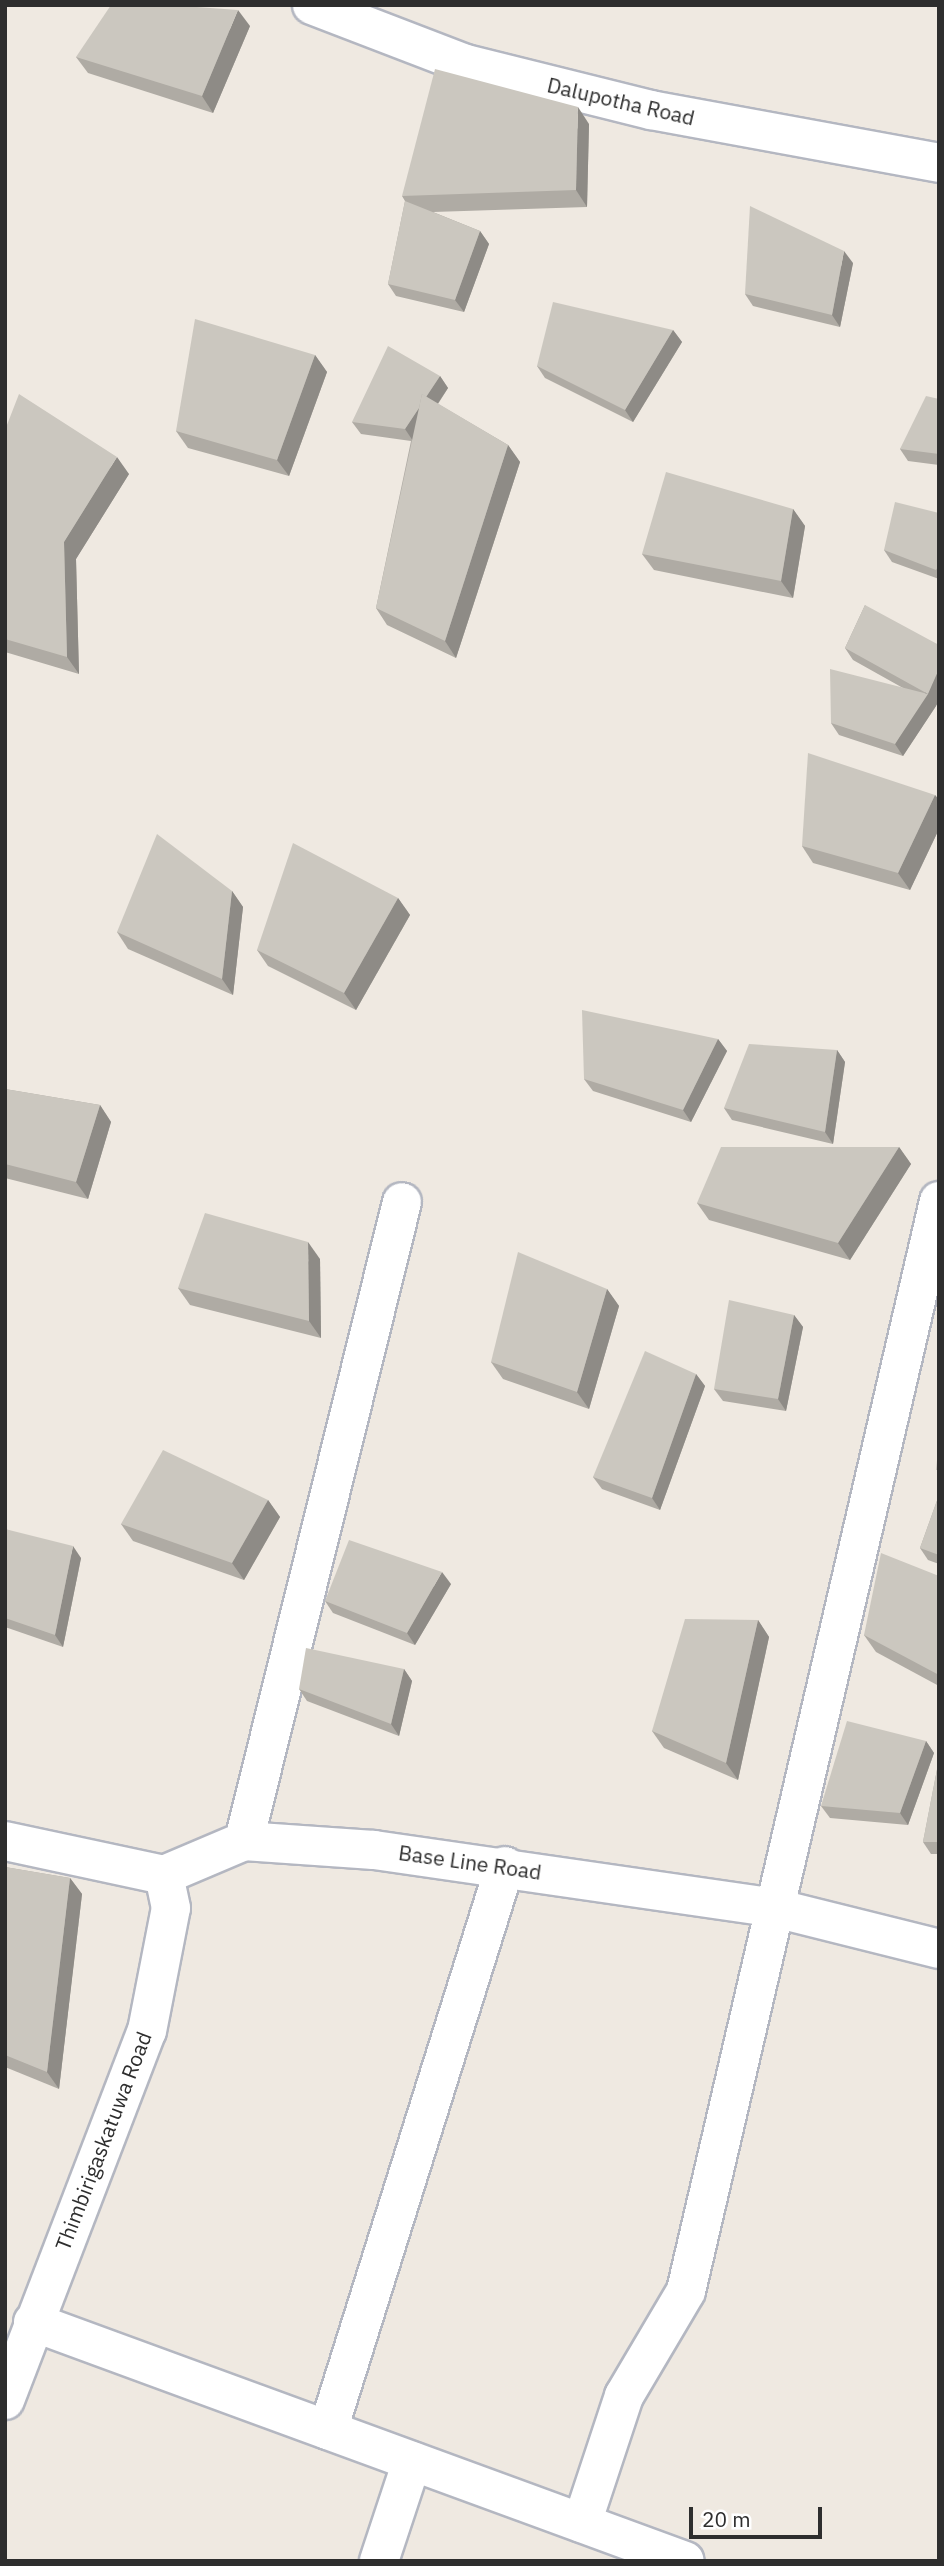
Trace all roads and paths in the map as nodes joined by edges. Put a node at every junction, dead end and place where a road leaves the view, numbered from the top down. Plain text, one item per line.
1 (312, 5) edge
2 (939, 163) edge
3 (939, 1200) edge
4 (402, 1202) dead end
5 (5, 1841) edge
6 (244, 1841) junction
7 (505, 1866) junction
8 (164, 1875) junction
9 (775, 1909) junction
10 (939, 1949) edge
11 (33, 2322) junction
12 (5, 2400) edge
13 (328, 2430) junction
14 (412, 2461) junction
15 (582, 2523) junction
16 (379, 2561) edge
17 (685, 2561) edge

1 - 2 street, Dalupotha Road
3 - 9 street
4 - 6 street
5 - 8 street
6 - 7 street, Base Line Road
6 - 8 street, Base Line Road
7 - 9 street, Base Line Road
7 - 13 street
8 - 11 street, Thimbirigaskatuwa Road
9 - 10 street, Base Line Road
9 - 15 street
11 - 12 street, Thimbirigaskatuwa Road
11 - 13 street
13 - 14 street
14 - 15 street
14 - 16 street
15 - 17 street

